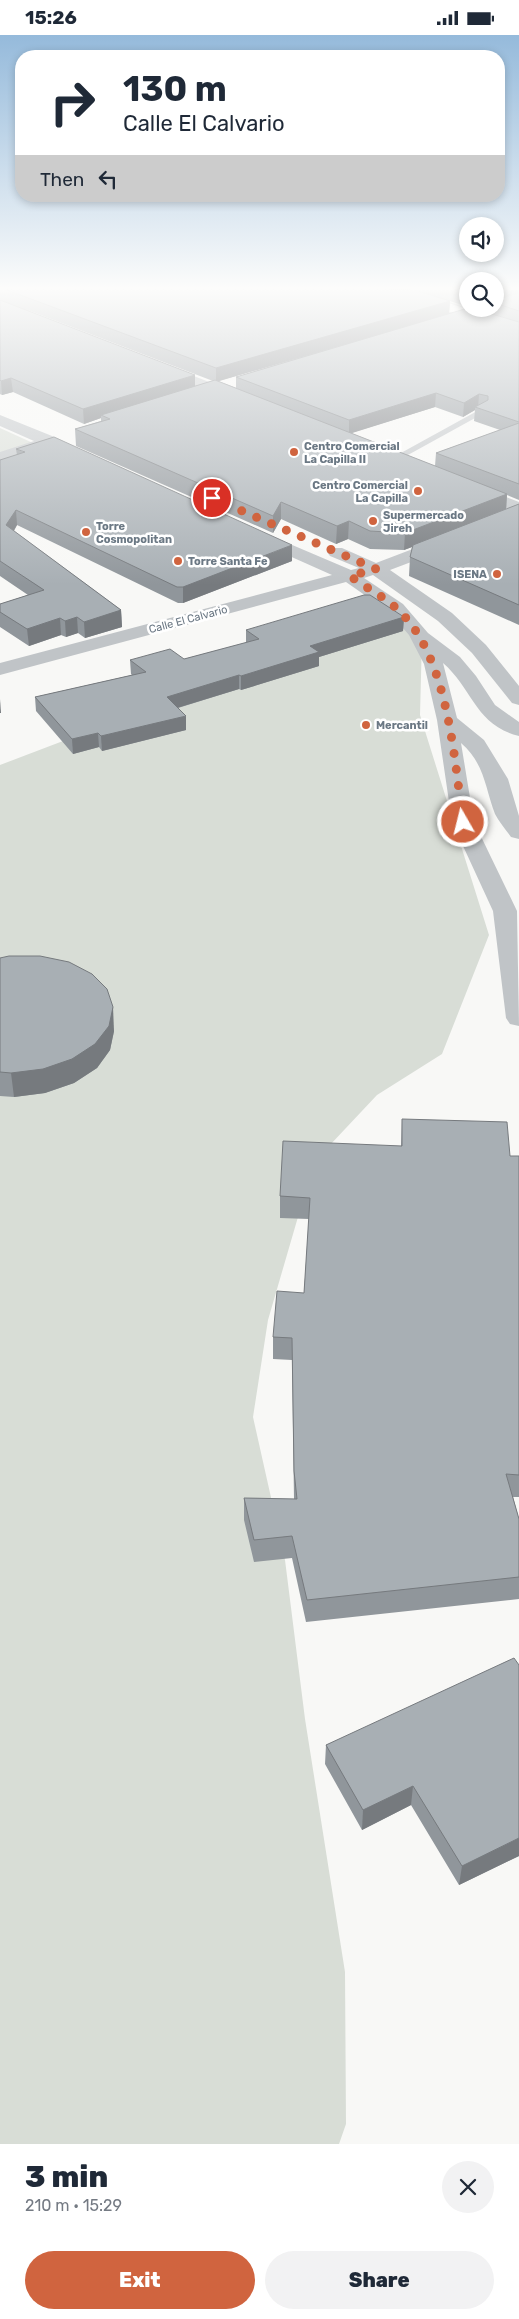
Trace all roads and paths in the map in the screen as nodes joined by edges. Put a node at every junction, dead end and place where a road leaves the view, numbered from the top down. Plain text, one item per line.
1 (216, 389) joint
2 (198, 395) edge
3 (252, 403) edge
4 (0, 406) edge
5 (482, 412) edge
6 (0, 421) edge
7 (69, 436) junction
8 (49, 442) junction
9 (376, 452) edge
10 (0, 457) edge
11 (394, 459) junction
12 (412, 466) edge
13 (456, 483) edge
14 (519, 508) edge
15 (519, 514) edge
16 (258, 518) edge
17 (501, 521) edge
18 (240, 527) edge
19 (465, 535) edge
20 (376, 569) junction
21 (350, 576) junction
22 (418, 633) junction
23 (0, 669) edge
24 (519, 699) edge
25 (447, 720) junction
26 (519, 729) edge
27 (519, 832) edge
28 (519, 1018) edge

1 - 2 street
1 - 3 street
4 - 7 street
5 - 11 lane
6 - 8 street
7 - 8 street
7 - 8 street
8 - 10 street
9 - 11 street
11 - 12 street
13 - 14 street
15 - 17 street
16 - 20 street
18 - 21 street
19 - 20 street, Calle El Calvario
20 - 21 street, Calle El Calvario
20 - 24 street
21 - 22 street
21 - 23 street, Calle El Calvario
22 - 25 street
22 - 26 street
25 - 27 street
25 - 28 street

